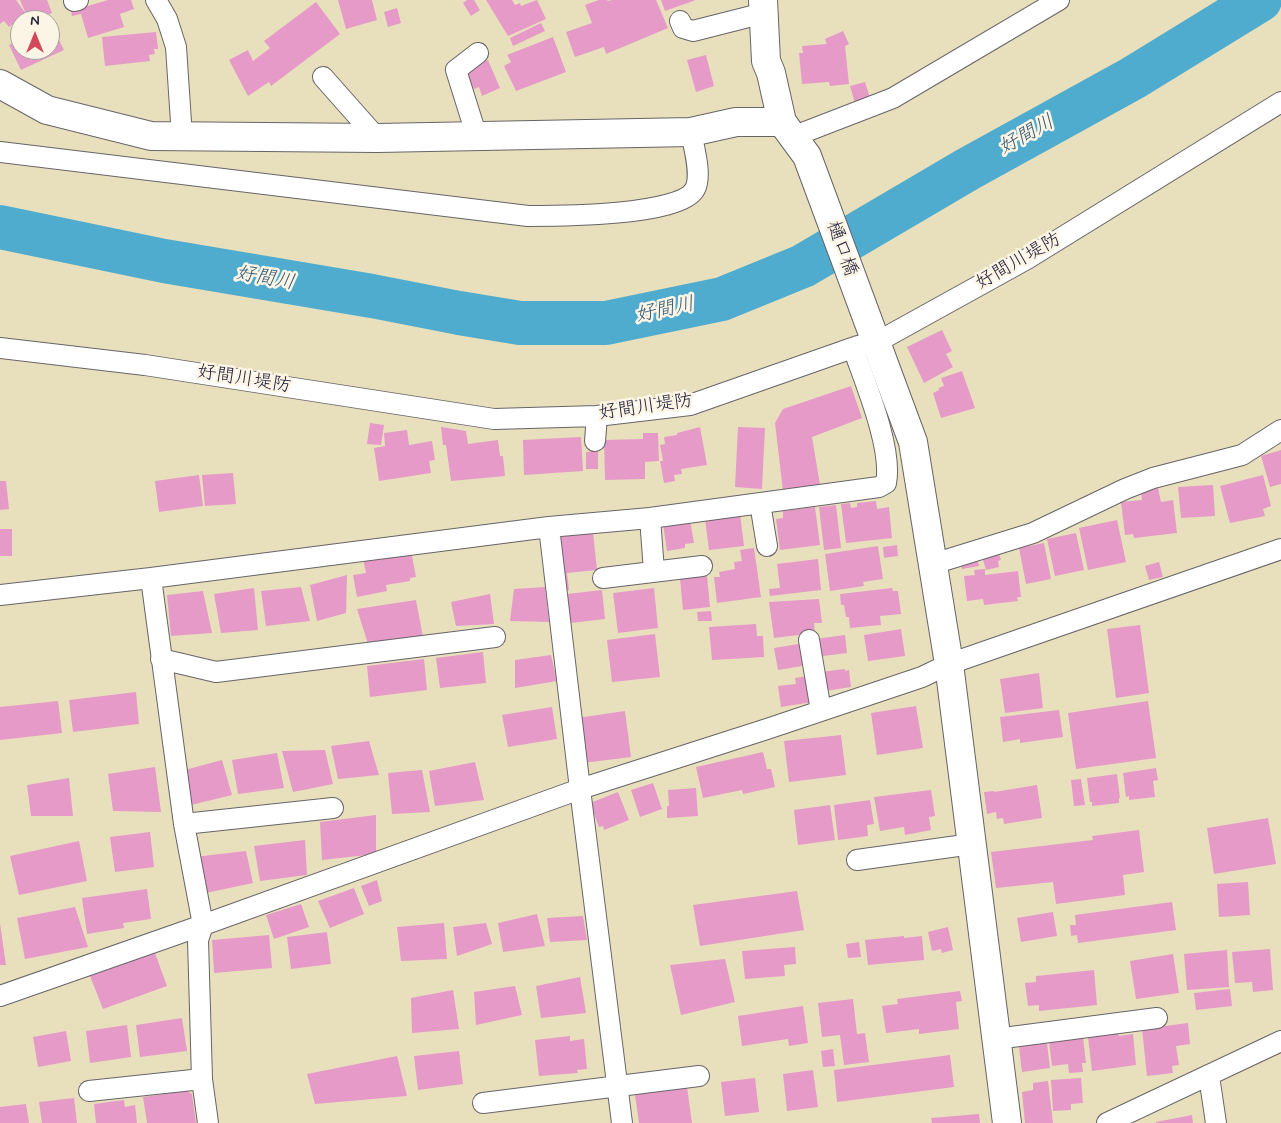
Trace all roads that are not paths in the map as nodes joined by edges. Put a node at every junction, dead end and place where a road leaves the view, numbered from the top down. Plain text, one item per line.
1 (156, 0) edge
2 (1059, 0) edge
3 (763, 6) edge
4 (680, 21) dead end
5 (478, 53) dead end
6 (324, 77) dead end
7 (0, 84) edge
8 (1281, 102) edge
9 (691, 132) junction
10 (477, 137) junction
11 (182, 138) junction
12 (378, 138) junction
13 (794, 138) junction
14 (0, 152) edge
15 (864, 345) junction
16 (0, 348) edge
17 (597, 416) junction
18 (1281, 430) edge
19 (595, 441) dead end
20 (760, 503) junction
21 (650, 518) junction
22 (550, 527) junction
23 (766, 546) dead end
24 (1281, 549) edge
25 (933, 564) junction
26 (702, 566) dead end
27 (654, 572) junction
28 (150, 578) junction
29 (603, 578) dead end
30 (0, 594) edge
31 (496, 637) dead end
32 (809, 640) dead end
33 (161, 659) junction
34 (949, 664) junction
35 (821, 711) junction
36 (580, 789) junction
37 (333, 808) dead end
38 (184, 824) junction
39 (972, 844) junction
40 (857, 860) dead end
41 (203, 925) junction
42 (0, 996) edge
43 (1157, 1018) dead end
44 (996, 1039) junction
45 (1281, 1041) edge
46 (699, 1076) dead end
47 (1209, 1076) junction
48 (202, 1079) junction
49 (617, 1086) junction
50 (88, 1091) dead end
51 (483, 1103) dead end
52 (208, 1123) edge
53 (622, 1123) edge
54 (1007, 1123) edge
55 (1107, 1123) edge
56 (1216, 1123) edge

1 - 11 street
2 - 13 street
3 - 4 street
3 - 13 street, 樋口橋
5 - 10 street
6 - 12 street
7 - 11 street
8 - 15 street, 好間川堤防
9 - 10 street
9 - 13 street
9 - 14 street
10 - 12 street
11 - 12 street
13 - 15 street, 樋口橋
15 - 17 street, 好間川堤防
15 - 20 street
15 - 25 street, 樋口橋
16 - 17 street, 好間川堤防
17 - 19 street
18 - 25 street
20 - 21 street
20 - 23 street
21 - 22 street
21 - 27 street
22 - 28 street
22 - 36 street
24 - 34 street
25 - 34 street, 樋口橋
26 - 27 street
27 - 29 street
28 - 30 street
28 - 33 street
31 - 33 street
32 - 35 street
33 - 38 street
34 - 35 street
34 - 39 street, 樋口橋
35 - 36 street
36 - 41 street
36 - 49 street
37 - 38 street
38 - 41 street
39 - 40 street
39 - 44 street, 樋口橋
41 - 42 street
41 - 48 street
43 - 44 street
44 - 54 street, 樋口橋
45 - 47 street
46 - 49 street
47 - 55 street
47 - 56 street
48 - 50 street
48 - 52 street
49 - 51 street
49 - 53 street

